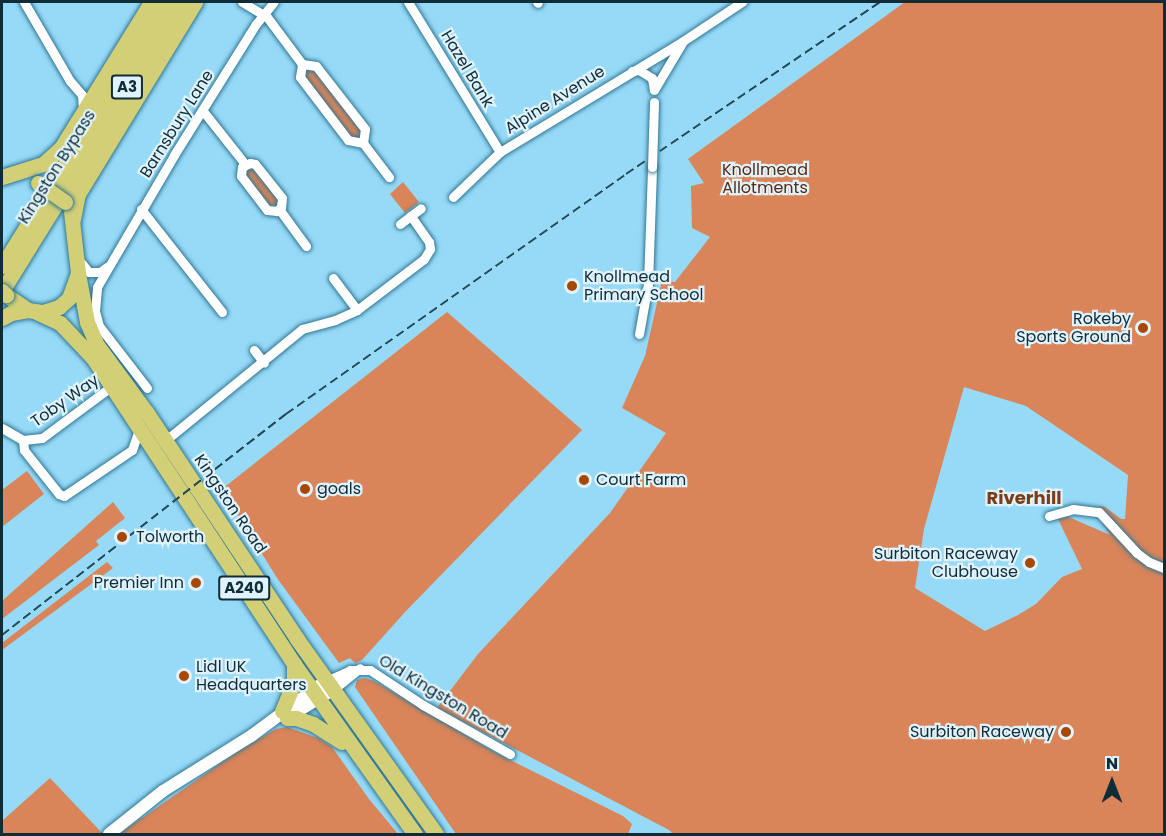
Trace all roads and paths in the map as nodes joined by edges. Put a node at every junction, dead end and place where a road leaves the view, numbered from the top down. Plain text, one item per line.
1 (24, 2) edge
2 (152, 2) edge
3 (166, 2) edge
4 (181, 2) edge
5 (195, 2) edge
6 (242, 2) edge
7 (274, 2) edge
8 (408, 2) edge
9 (742, 2) edge
10 (264, 14) junction
11 (683, 41) junction
12 (302, 64) junction
13 (630, 72) junction
14 (654, 90) junction
15 (202, 111) junction
16 (81, 118) junction
17 (363, 143) junction
18 (500, 152) junction
19 (245, 164) junction
20 (16, 172) junction
21 (2, 177) edge
22 (389, 177) dead end
23 (453, 197) dead end
24 (141, 208) junction
25 (421, 208) dead end
26 (279, 209) junction
27 (411, 216) junction
28 (73, 219) junction
29 (400, 224) dead end
30 (306, 246) dead end
31 (78, 265) junction
32 (109, 265) junction
33 (2, 266) edge
34 (333, 278) dead end
35 (3, 292) edge
36 (357, 310) junction
37 (31, 311) junction
38 (222, 312) dead end
39 (2, 318) edge
40 (639, 334) dead end
41 (254, 350) dead end
42 (264, 363) junction
43 (112, 386) junction
44 (147, 388) dead end
45 (140, 427) junction
46 (2, 428) edge
47 (22, 440) junction
48 (166, 440) junction
49 (1049, 516) dead end
50 (1164, 568) edge
51 (294, 664) junction
52 (322, 689) junction
53 (284, 714) junction
54 (354, 751) junction
55 (510, 754) dead end
56 (109, 834) edge
57 (415, 834) edge
58 (436, 834) edge

1 - 16 street
2 - 16 highway
3 - 33 highway, Kingston Bypass / A3
4 - 35 highway, Kingston Bypass / A3
5 - 28 highway
6 - 10 street
7 - 10 street, Barnsbury Lane
8 - 18 street, Hazel Bank
9 - 11 street, Alpine Avenue
10 - 12 street
10 - 15 street, Barnsbury Lane
11 - 13 street, Alpine Avenue
11 - 14 street
12 - 17 street
12 - 17 street
13 - 14 street
13 - 18 street, Alpine Avenue
14 - 40 street, bridge
15 - 19 street
15 - 24 street, Barnsbury Lane
16 - 20 highway
17 - 22 street
18 - 23 street, Alpine Avenue
19 - 26 street
19 - 26 street
20 - 21 highway
20 - 28 highway, A240, bridge
24 - 32 street, Barnsbury Lane
24 - 38 street
25 - 27 street
26 - 30 street
27 - 29 street
27 - 36 street
28 - 31 highway, A240
31 - 32 street
31 - 37 highway, A240
31 - 48 highway, Kingston Road / A240
32 - 44 street, Barnsbury Lane
34 - 36 street
35 - 37 highway, A240
36 - 42 street
37 - 39 highway
37 - 43 highway, A240
41 - 42 street
42 - 48 street
43 - 45 highway, A240
43 - 47 street, Toby Way
45 - 47 street
45 - 51 highway, A240
46 - 47 street, Toby Way
48 - 52 highway, Kingston Road / A240
49 - 50 street
51 - 52 highway, A240
51 - 53 highway
52 - 53 street
52 - 54 highway, A240
52 - 55 street, Old Kingston Road
52 - 58 highway, A240
53 - 54 highway
53 - 56 street
54 - 57 highway, A240

